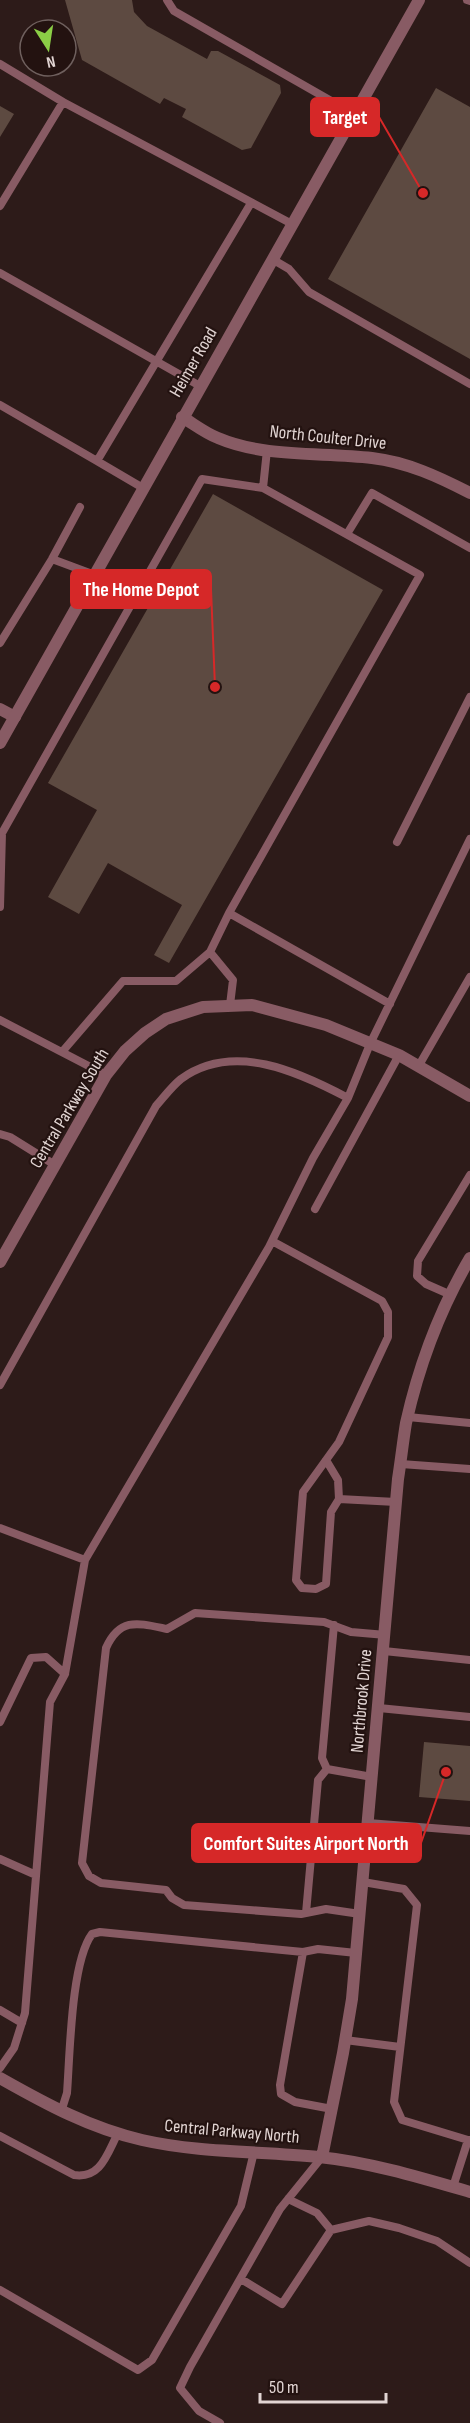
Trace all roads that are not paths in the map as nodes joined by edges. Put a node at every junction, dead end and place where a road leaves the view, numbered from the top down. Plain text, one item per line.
1 (167, 0) edge
2 (419, 0) edge
3 (0, 64) edge
4 (63, 102) junction
5 (354, 114) junction
6 (251, 203) junction
7 (0, 206) edge
8 (292, 224) junction
9 (272, 260) junction
10 (0, 273) edge
11 (158, 362) junction
12 (470, 384) edge
13 (200, 386) junction
14 (0, 405) edge
15 (182, 417) junction
16 (267, 450) junction
17 (97, 461) junction
18 (143, 488) junction
19 (263, 488) junction
20 (470, 493) edge
21 (80, 507) dead end
22 (347, 534) junction
23 (470, 548) edge
24 (52, 559) junction
25 (95, 574) junction
26 (0, 643) edge
27 (470, 697) edge
28 (0, 709) edge
29 (15, 717) junction
30 (0, 743) edge
31 (470, 839) edge
32 (397, 842) dead end
33 (0, 907) edge
34 (229, 913) junction
35 (210, 952) junction
36 (470, 977) edge
37 (390, 1004) junction
38 (230, 1005) junction
39 (0, 1020) edge
40 (370, 1044) junction
41 (62, 1052) junction
42 (399, 1055) junction
43 (418, 1067) junction
44 (106, 1075) junction
45 (470, 1096) edge
46 (348, 1098) junction
47 (0, 1134) edge
48 (55, 1165) junction
49 (470, 1175) edge
50 (315, 1209) dead end
51 (272, 1241) junction
52 (470, 1258) edge
53 (0, 1262) edge
54 (451, 1295) junction
55 (0, 1385) edge
56 (408, 1417) junction
57 (470, 1423) edge
58 (326, 1460) junction
59 (401, 1464) junction
60 (470, 1469) edge
61 (339, 1499) junction
62 (396, 1502) junction
63 (0, 1528) edge
64 (85, 1560) junction
65 (334, 1625) junction
66 (386, 1635) junction
67 (384, 1651) junction
68 (470, 1659) edge
69 (65, 1674) junction
70 (379, 1708) junction
71 (470, 1717) edge
72 (0, 1722) edge
73 (327, 1769) junction
74 (372, 1777) junction
75 (368, 1823) junction
76 (470, 1831) edge
77 (0, 1859) edge
78 (36, 1875) junction
79 (363, 1882) junction
80 (306, 1913) junction
81 (360, 1914) junction
82 (303, 1952) junction
83 (356, 1953) junction
84 (0, 2010) edge
85 (22, 2023) junction
86 (345, 2040) junction
87 (400, 2047) junction
88 (0, 2068) edge
89 (0, 2078) edge
90 (332, 2109) junction
91 (61, 2112) junction
92 (118, 2133) junction
93 (0, 2136) edge
94 (469, 2140) edge
95 (254, 2152) junction
96 (321, 2157) junction
97 (453, 2187) junction
98 (470, 2192) edge
99 (288, 2199) junction
100 (331, 2230) junction
101 (470, 2263) edge
102 (241, 2279) junction
103 (0, 2290) edge
104 (220, 2423) edge

1 - 5 lane
2 - 5 street, Heimer Road
3 - 4 lane
4 - 6 lane
4 - 7 lane
5 - 8 street, Heimer Road
6 - 8 lane
6 - 11 lane
8 - 9 street, Heimer Road
9 - 12 lane
9 - 13 street, Heimer Road
10 - 11 lane
11 - 13 lane
11 - 17 lane
13 - 15 street, Heimer Road
14 - 17 lane
15 - 16 street, North Coulter Drive
15 - 18 street, Heimer Road
16 - 19 lane
16 - 20 street, North Coulter Drive
17 - 18 lane
18 - 25 street, Heimer Road
19 - 22 lane
19 - 33 lane
21 - 24 lane
22 - 23 lane
22 - 34 lane
24 - 25 lane
24 - 26 lane
25 - 29 street, Heimer Road
27 - 32 lane
28 - 29 street
29 - 30 street, Heimer Road
31 - 37 lane
34 - 35 lane
34 - 37 lane
35 - 38 lane
35 - 41 lane
36 - 43 lane
37 - 40 lane
38 - 40 street, Central Parkway South
38 - 44 street, Central Parkway South
39 - 41 lane
40 - 42 street, Central Parkway South
40 - 46 lane
41 - 44 lane
42 - 43 street, Central Parkway South
42 - 50 lane
43 - 45 street, Central Parkway South
44 - 48 street, Central Parkway South
46 - 51 lane
46 - 55 lane
47 - 48 lane
48 - 53 street, Central Parkway South
49 - 54 lane
51 - 58 lane
51 - 64 lane
52 - 54 street, Northbrook Drive
54 - 56 street, Northbrook Drive
56 - 57 lane
56 - 59 street, Northbrook Drive
58 - 61 lane
58 - 61 lane
59 - 60 lane
59 - 62 street, Northbrook Drive
61 - 62 lane
62 - 66 street, Northbrook Drive
63 - 64 lane
64 - 69 lane
65 - 66 lane
65 - 73 lane
65 - 80 lane
66 - 67 street, Northbrook Drive
67 - 68 lane
67 - 70 street, Northbrook Drive
69 - 72 lane
69 - 78 lane
70 - 71 lane
70 - 74 street, Northbrook Drive
73 - 74 lane
73 - 80 lane
74 - 75 street, Northbrook Drive
75 - 76 lane
75 - 79 street, Northbrook Drive
77 - 78 lane
78 - 85 lane
79 - 81 street, Northbrook Drive
79 - 87 lane
80 - 81 lane
81 - 83 street, Northbrook Drive
82 - 83 lane
82 - 90 lane
82 - 91 lane
83 - 86 street, Northbrook Drive
84 - 85 lane
85 - 88 lane
86 - 87 lane
86 - 90 street, Northbrook Drive
87 - 94 lane
89 - 91 street, Central Parkway North
90 - 96 street, Northbrook Drive
91 - 92 street, Central Parkway North
92 - 93 lane
92 - 95 street, Central Parkway North
94 - 97 lane
95 - 96 street, Central Parkway North
95 - 103 lane
96 - 97 street, Central Parkway North
96 - 99 lane
97 - 98 street, Central Parkway North
99 - 100 lane
99 - 102 lane
100 - 101 lane
100 - 102 lane
102 - 104 lane

